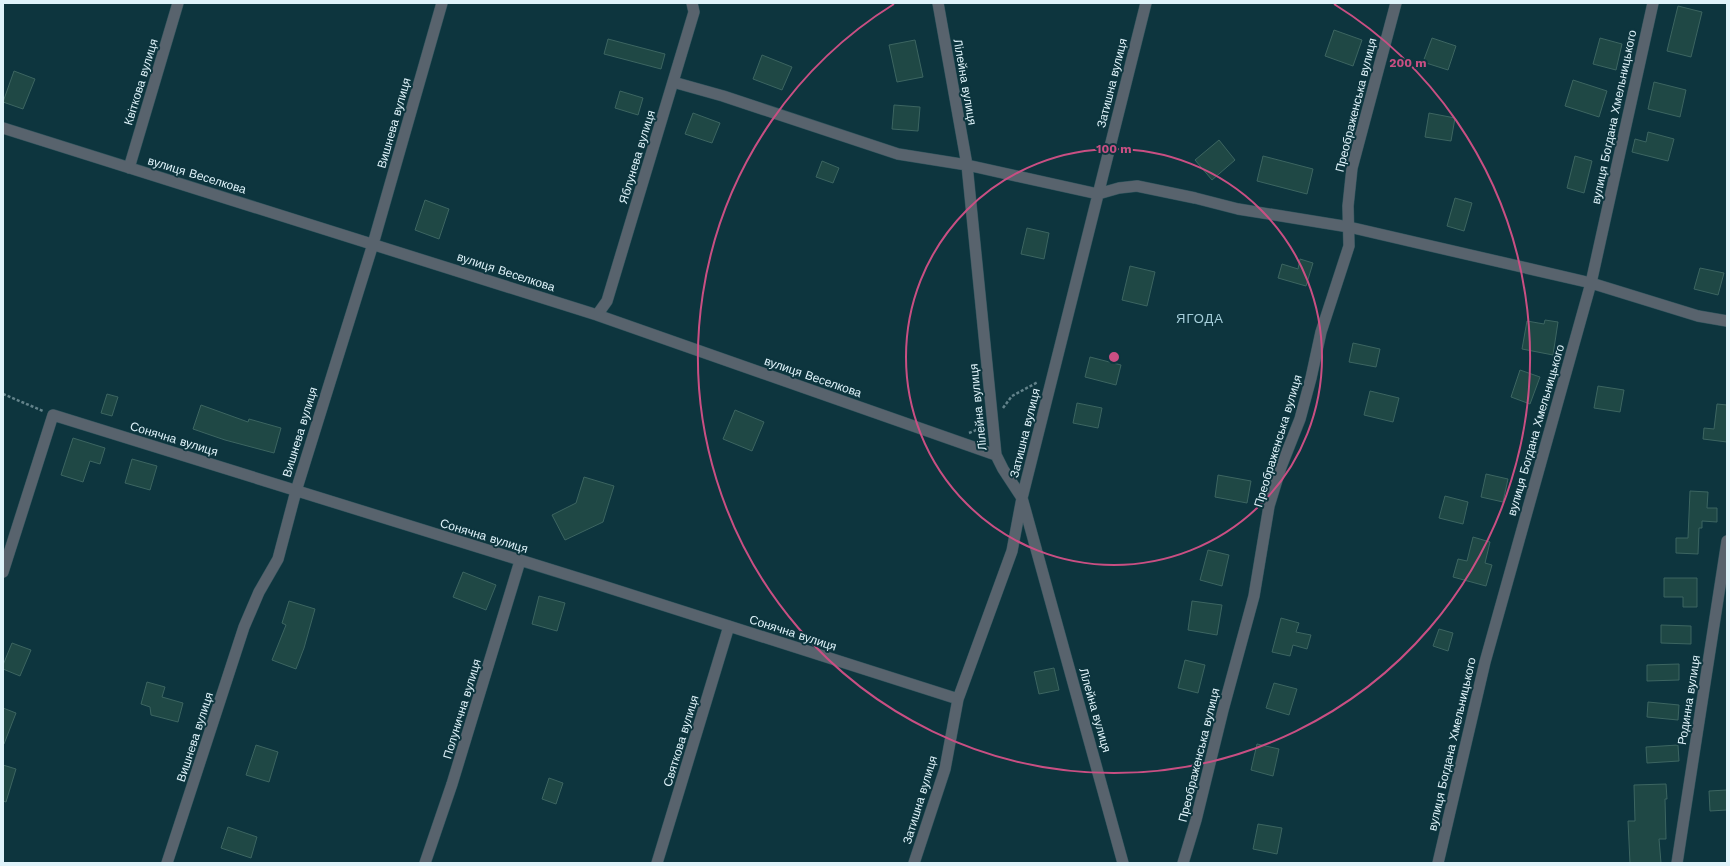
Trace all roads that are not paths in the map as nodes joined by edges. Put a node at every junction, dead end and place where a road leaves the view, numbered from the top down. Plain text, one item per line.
1 (178, 3) edge
2 (442, 3) edge
3 (692, 3) edge
4 (938, 3) edge
5 (1146, 3) edge
6 (1396, 3) edge
7 (1653, 3) edge
8 (673, 82) junction
9 (3, 128) edge
10 (967, 165) junction
11 (129, 168) junction
12 (1098, 194) junction
13 (1348, 227) junction
14 (373, 244) junction
15 (1591, 283) junction
16 (597, 315) junction
17 (1727, 321) edge
18 (996, 455) junction
19 (296, 490) junction
20 (1022, 498) junction
21 (1727, 541) edge
22 (520, 561) junction
23 (3, 572) edge
24 (729, 626) junction
25 (958, 699) junction
26 (167, 863) edge
27 (425, 863) edge
28 (657, 863) edge
29 (914, 863) edge
30 (1124, 863) edge
31 (1183, 863) edge
32 (1438, 863) edge
33 (1677, 863) edge

1 - 11 street, Квіткова вулиця
2 - 14 street, Вишнева вулиця
3 - 8 street, Яблунева вулиця
4 - 10 street, Лілейна вулиця
5 - 12 street, Затишна вулиця
6 - 13 street, Преображенська вулиця
7 - 15 street, вулиця Богдана Хмельницького
8 - 10 street
8 - 16 street, Яблунева вулиця
9 - 11 street, вулиця Веселкова
10 - 12 street
10 - 18 street, Лілейна вулиця
11 - 14 street, вулиця Веселкова
12 - 13 street
12 - 20 street, Затишна вулиця
13 - 15 street
13 - 31 street, Преображенська вулиця
14 - 16 street, вулиця Веселкова
14 - 19 street, Вишнева вулиця
15 - 17 street
15 - 32 street, вулиця Богдана Хмельницького
16 - 18 street, вулиця Веселкова
18 - 20 street, Лілейна вулиця
19 - 22 street, Сонячна вулиця
19 - 23 street, Сонячна вулиця
19 - 26 street, Вишнева вулиця
20 - 25 street, Затишна вулиця
20 - 30 street, Лілейна вулиця
21 - 33 street, Родинна вулиця
22 - 24 street, Сонячна вулиця
22 - 27 street, Полунична вулиця
24 - 25 street, Сонячна вулиця
24 - 28 street, Святкова вулиця
25 - 29 street, Затишна вулиця

